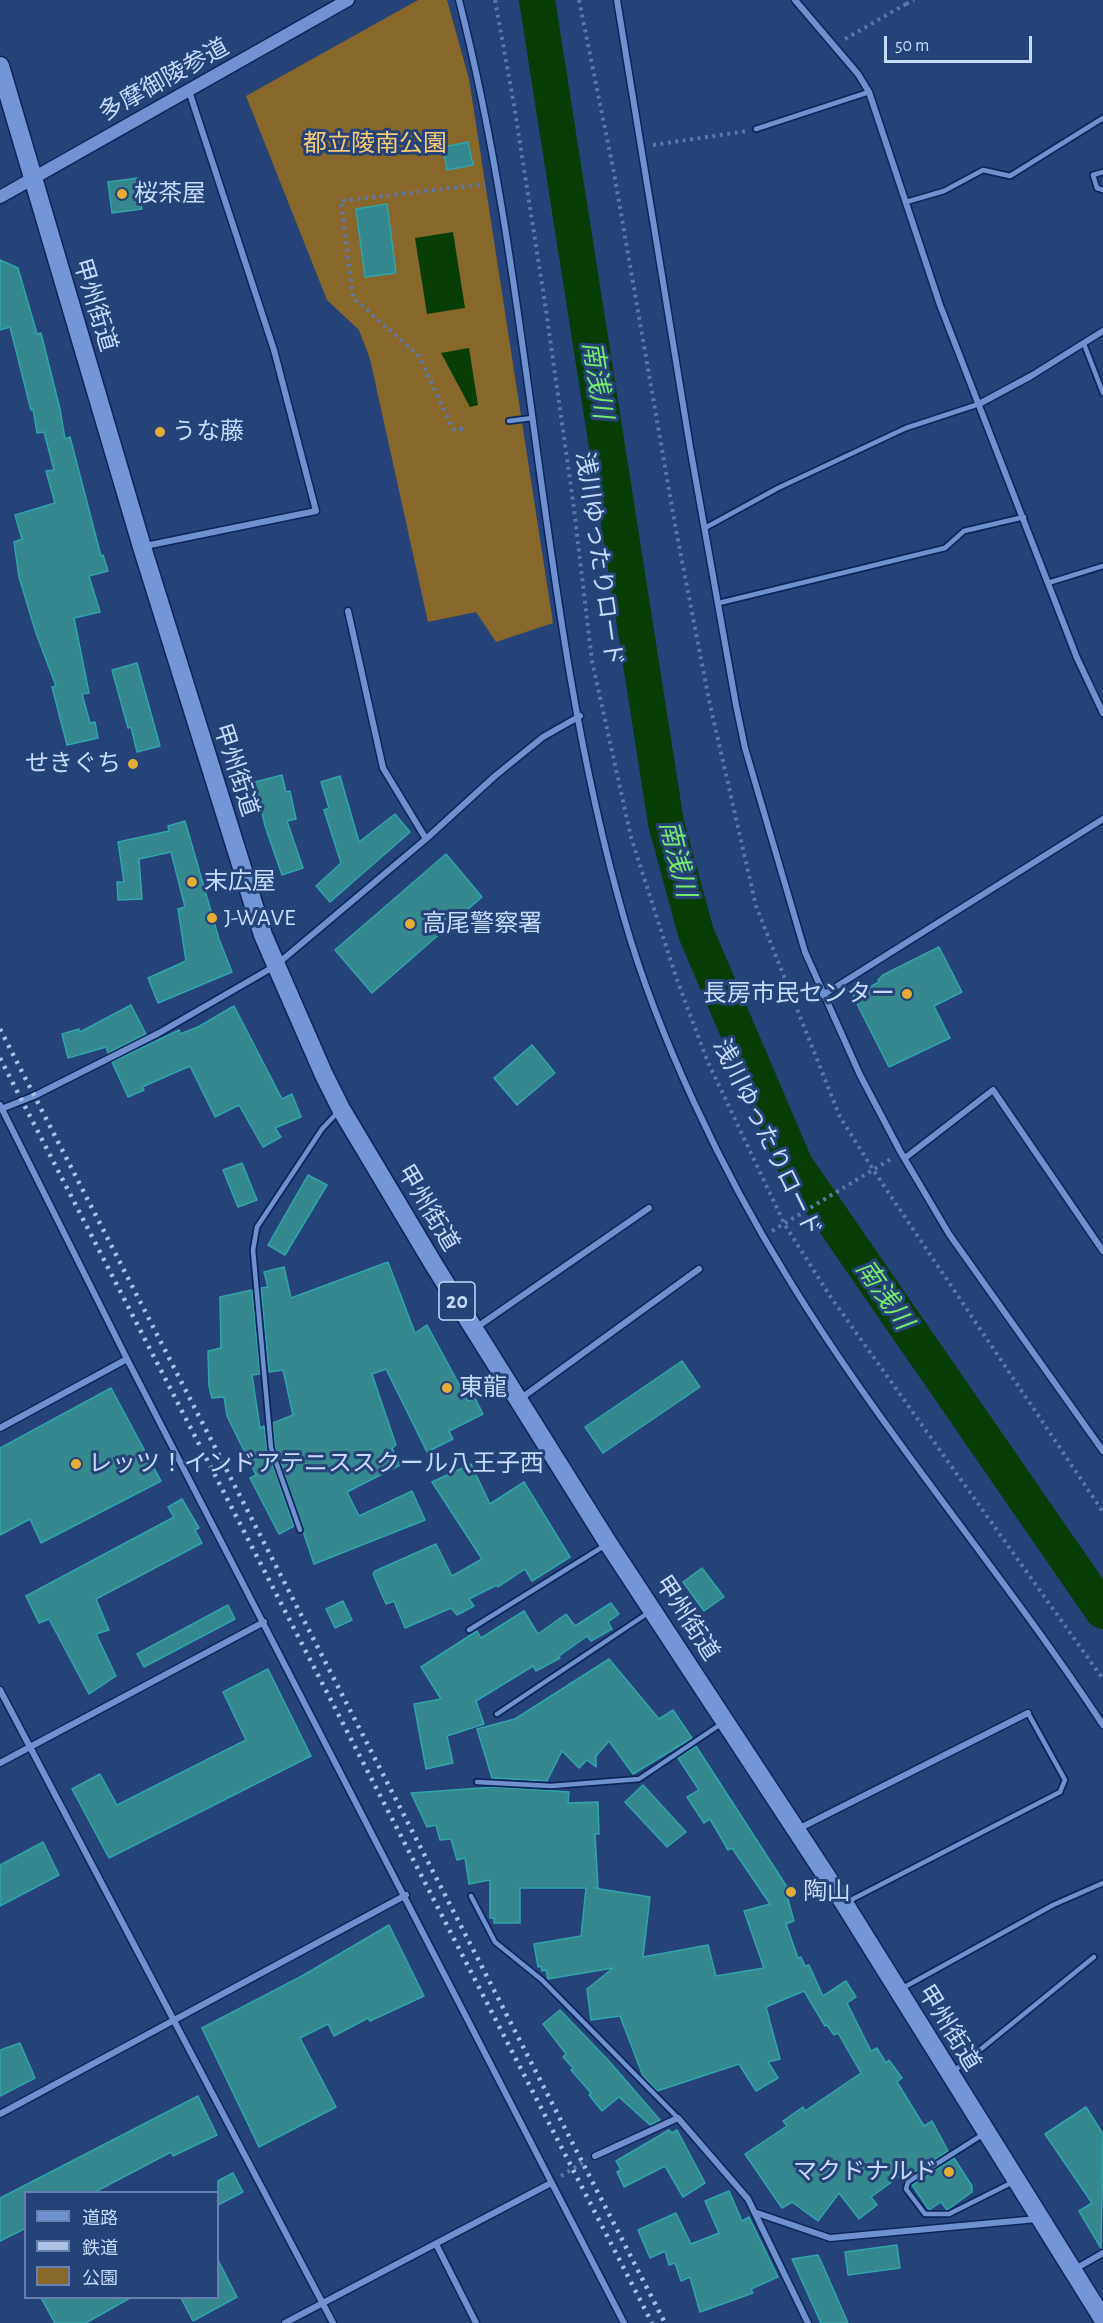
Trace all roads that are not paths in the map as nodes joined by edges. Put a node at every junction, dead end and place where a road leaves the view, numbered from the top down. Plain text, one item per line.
1 (348, 0) edge
2 (459, 0) edge
3 (617, 0) edge
4 (795, 0) edge
5 (0, 66) edge
6 (189, 90) junction
7 (869, 92) junction
8 (1103, 118) edge
9 (756, 129) road end
10 (1103, 171) edge
11 (32, 178) junction
12 (1103, 190) edge
13 (0, 197) edge
14 (906, 202) junction
15 (1103, 331) edge
16 (1084, 344) junction
17 (1103, 393) edge
18 (979, 404) junction
19 (532, 417) junction
20 (509, 421) dead end
21 (1023, 517) junction
22 (705, 528) junction
23 (142, 547) junction
24 (1103, 566) edge
25 (1048, 583) junction
26 (719, 603) junction
27 (348, 611) dead end
28 (1103, 714) edge
29 (580, 716) junction
30 (1103, 819) edge
31 (426, 839) junction
32 (275, 966) junction
33 (823, 994) junction
34 (1, 1108) edge
35 (341, 1109) junction
36 (904, 1158) junction
37 (649, 1208) dead end
38 (1103, 1251) edge
39 (699, 1269) dead end
40 (475, 1328) junction
41 (127, 1359) junction
42 (519, 1400) junction
43 (0, 1428) edge
44 (1103, 1451) edge
45 (300, 1530) dead end
46 (608, 1543) junction
47 (653, 1610) junction
48 (264, 1622) junction
49 (471, 1629) dead end
50 (0, 1690) edge
51 (1028, 1713) joint
52 (496, 1714) dead end
53 (725, 1721) junction
54 (1103, 1725) edge
55 (30, 1747) junction
56 (0, 1763) edge
57 (477, 1782) dead end
58 (795, 1831) junction
59 (1103, 1883) edge
60 (406, 1895) junction
61 (471, 1896) dead end
62 (844, 1903) junction
63 (1094, 1957) dead end
64 (897, 1991) junction
65 (174, 2021) junction
66 (949, 2075) junction
67 (0, 2114) edge
68 (678, 2118) junction
69 (986, 2133) junction
70 (595, 2156) road end
71 (1016, 2181) junction
72 (551, 2183) junction
73 (757, 2213) junction
74 (1039, 2218) junction
75 (436, 2244) junction
76 (1103, 2253) edge
77 (1073, 2270) junction
78 (323, 2303) junction
79 (1103, 2319) edge
80 (285, 2323) edge
81 (333, 2323) edge
82 (476, 2323) edge
83 (624, 2323) edge
84 (808, 2323) edge

1 - 6 main road, 多摩御陵参道
2 - 19 street
3 - 22 street
4 - 7 street
5 - 11 highway, 甲州街道 / 20
6 - 11 main road, 多摩御陵参道
6 - 23 street
7 - 9 lane
7 - 14 street
8 - 14 lane
10 - 12 lane
11 - 13 main road, 多摩御陵参道
11 - 23 highway, 甲州街道 / 20
14 - 18 street
15 - 16 street
16 - 17 lane
16 - 18 street
18 - 21 street
18 - 22 lane
19 - 20 lane
19 - 29 street
21 - 25 street
21 - 26 lane
22 - 26 street
23 - 32 highway, 甲州街道 / 20
24 - 25 lane
25 - 28 street
26 - 33 street
27 - 31 street
29 - 31 street
29 - 54 street
30 - 33 street
31 - 32 street
32 - 34 street
32 - 35 highway, 甲州街道 / 20
33 - 36 street
34 - 41 street
35 - 40 highway, 甲州街道 / 20
35 - 45 lane
36 - 38 street
36 - 44 street
37 - 40 street
39 - 42 street
40 - 42 highway, 甲州街道 / 20
41 - 43 street
41 - 48 street
42 - 46 highway, 甲州街道 / 20
46 - 47 highway, 甲州街道 / 20
46 - 49 lane
47 - 52 lane
47 - 53 highway, 甲州街道 / 20
48 - 55 street
48 - 60 street
50 - 55 street
51 - 58 street
51 - 62 lane
53 - 57 lane
53 - 58 highway, 甲州街道 / 20
55 - 56 street
55 - 65 street
58 - 62 highway, 甲州街道 / 20
59 - 64 lane
60 - 65 street
60 - 72 street
61 - 68 lane
62 - 64 highway, 甲州街道 / 20
63 - 66 lane
64 - 66 highway, 甲州街道 / 20
65 - 67 street
65 - 78 street
66 - 69 highway, 甲州街道 / 20
68 - 70 street
68 - 73 street
69 - 71 highway, 甲州街道 / 20
69 - 71 lane
71 - 74 highway, 甲州街道 / 20
72 - 75 street
72 - 83 street
73 - 74 street
73 - 84 street
74 - 77 highway, 甲州街道 / 20
75 - 78 street
75 - 82 street
76 - 77 street
77 - 79 highway, 甲州街道 / 20
78 - 80 street
78 - 81 street

